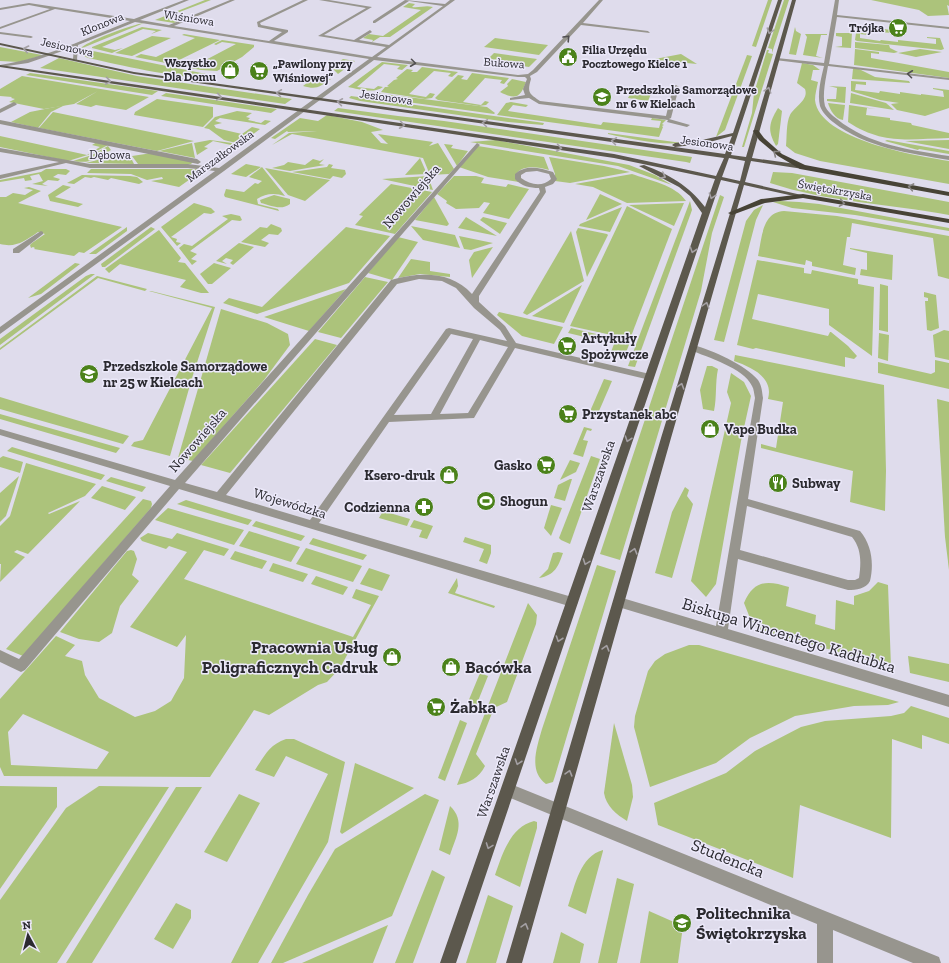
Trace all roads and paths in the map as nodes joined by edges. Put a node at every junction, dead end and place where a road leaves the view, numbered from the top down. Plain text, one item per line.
1 (187, 0) edge
2 (233, 0) edge
3 (306, 0) edge
4 (321, 0) edge
5 (408, 0) edge
6 (453, 0) edge
7 (601, 0) edge
8 (780, 0) edge
9 (794, 0) edge
10 (837, 0) edge
11 (342, 1) edge
12 (447, 5) junction
13 (56, 8) junction
14 (0, 9) edge
15 (836, 16) junction
16 (137, 20) junction
17 (374, 22) dead end
18 (580, 24) junction
19 (908, 24) junction
20 (913, 24) junction
21 (170, 26) junction
22 (0, 28) edge
23 (949, 28) edge
24 (370, 31) dead end
25 (909, 31) dead end
26 (648, 32) dead end
27 (0, 33) edge
28 (949, 33) edge
29 (31, 37) dead end
30 (355, 41) junction
31 (270, 42) junction
32 (0, 44) edge
33 (76, 45) junction
34 (390, 46) junction
35 (51, 54) junction
36 (374, 58) junction
37 (777, 59) junction
38 (75, 60) junction
39 (826, 64) junction
40 (0, 66) edge
41 (14, 68) junction
42 (864, 68) junction
43 (3, 72) dead end
44 (526, 76) junction
45 (949, 79) edge
46 (941, 84) dead end
47 (676, 87) dead end
48 (529, 96) junction
49 (512, 98) dead end
50 (318, 99) junction
51 (14, 104) dead end
52 (303, 110) junction
53 (0, 111) edge
54 (669, 121) dead end
55 (0, 122) edge
56 (687, 125) dead end
57 (756, 131) junction
58 (736, 134) junction
59 (477, 145) dead end
60 (652, 147) junction
61 (0, 150) edge
62 (614, 156) junction
63 (727, 157) junction
64 (949, 158) edge
65 (748, 159) junction
66 (65, 162) junction
67 (198, 166) junction
68 (803, 167) junction
69 (222, 170) junction
70 (0, 177) edge
71 (718, 178) junction
72 (741, 184) junction
73 (542, 186) junction
74 (949, 194) edge
75 (803, 196) junction
76 (706, 213) junction
77 (732, 213) junction
78 (949, 221) edge
79 (42, 233) dead end
80 (16, 250) dead end
81 (475, 302) junction
82 (0, 331) edge
83 (478, 337) junction
84 (512, 345) junction
85 (693, 348) junction
86 (650, 377) junction
87 (433, 418) junction
88 (387, 419) junction
89 (0, 432) edge
90 (177, 485) junction
91 (219, 497) junction
92 (742, 501) junction
93 (312, 525) junction
94 (733, 553) junction
95 (572, 602) junction
96 (619, 602) junction
97 (721, 633) junction
98 (0, 656) edge
99 (949, 701) edge
100 (508, 790) junction
101 (558, 810) junction
102 (825, 919) junction
103 (448, 963) edge
104 (514, 963) edge
105 (825, 963) edge
106 (933, 963) edge

1 - 16 street, Klonowa
2 - 21 street
3 - 31 street
4 - 11 street
5 - 12 street
5 - 17 street
6 - 12 street, Marszałkowska
7 - 18 street, Bukowa
8 -> 58 main road, Warszawska
9 - 37 main road
10 - 15 street
11 - 30 street
12 - 34 street, Marszałkowska
13 - 14 street, Wiśniowa
13 - 16 street, Wiśniowa
13 - 22 street
15 - 19 street
15 - 39 street
16 - 21 street, Wiśniowa
16 - 33 street, Klonowa
18 - 26 street
44 -> 18 street, Bukowa
19 - 20 street
19 - 25 street
20 - 23 street
20 - 28 street
21 - 31 street, Wiśniowa
24 - 30 street
27 - 29 street
30 - 34 street
31 - 36 street, Wiśniowa
35 -> 32 main road, Jesionowa
33 - 35 street, Klonowa
33 - 38 street
34 - 36 street, Marszałkowska
35 - 38 main road, Jesionowa
35 - 40 street, Klonowa
36 -> 44 street, Bukowa
36 - 50 street, Marszałkowska
37 - 39 street
57 -> 37 main road
50 -> 38 main road, Jesionowa
39 - 42 street
39 - 64 street
40 - 41 main road, Jesionowa
41 - 43 street
41 -> 52 main road, Jesionowa
45 -> 42 street
42 - 46 street
44 - 48 street
47 - 48 street
48 - 49 street
50 - 52 street, Marszałkowska
60 -> 50 main road, Jesionowa
51 - 53 street
52 -> 62 main road, Jesionowa
52 - 69 street, Marszałkowska
54 - 56 street
55 - 67 street
57 - 65 main road
68 -> 57 highway
58 - 60 main road
58 - 63 main road, Warszawska
59 - 90 street, Nowowiejska
60 - 63 main road, Jesionowa
61 - 66 street, Dębowa
62 - 71 main road, Jesionowa
62 -> 76 main road
63 - 65 main road, Jesionowa
63 - 71 main road, Warszawska
65 - 68 main road, Świętokrzyska
65 - 72 main road
66 - 67 street, Dębowa
66 - 70 street
67 - 69 street, Dębowa
74 -> 68 highway, Świętokrzyska
69 - 82 street, Marszałkowska
71 - 72 main road, Świętokrzyska
71 -> 76 main road, Warszawska
72 - 75 main road, Świętokrzyska
72 - 77 main road
73 - 73 street
73 - 81 street
75 - 77 highway
75 -> 78 highway, Świętokrzyska
76 -> 86 main road, Warszawska
85 -> 77 main road
79 - 80 street
81 - 84 street
81 - 91 street
83 - 84 street
83 - 87 street
83 - 88 street
84 - 86 street
84 - 87 street
85 - 92 street
96 -> 85 main road
86 -> 95 main road, Warszawska
87 - 88 street
88 - 93 street
89 - 90 street, Wojewódzka
90 - 91 street, Wojewódzka
90 - 98 street, Nowowiejska
91 - 93 street, Wojewódzka
92 - 94 street
92 - 94 street
93 - 95 street, Wojewódzka
94 - 97 street
95 -> 100 main road, Warszawska
96 - 97 street, Biskupa Wincentego Kadłubka
101 -> 96 main road
97 - 99 street, Biskupa Wincentego Kadłubka
100 - 101 street, Studencka
100 -> 103 main road, Warszawska
101 - 102 street, Studencka
104 -> 101 main road
102 - 105 street
102 - 106 street, Studencka

